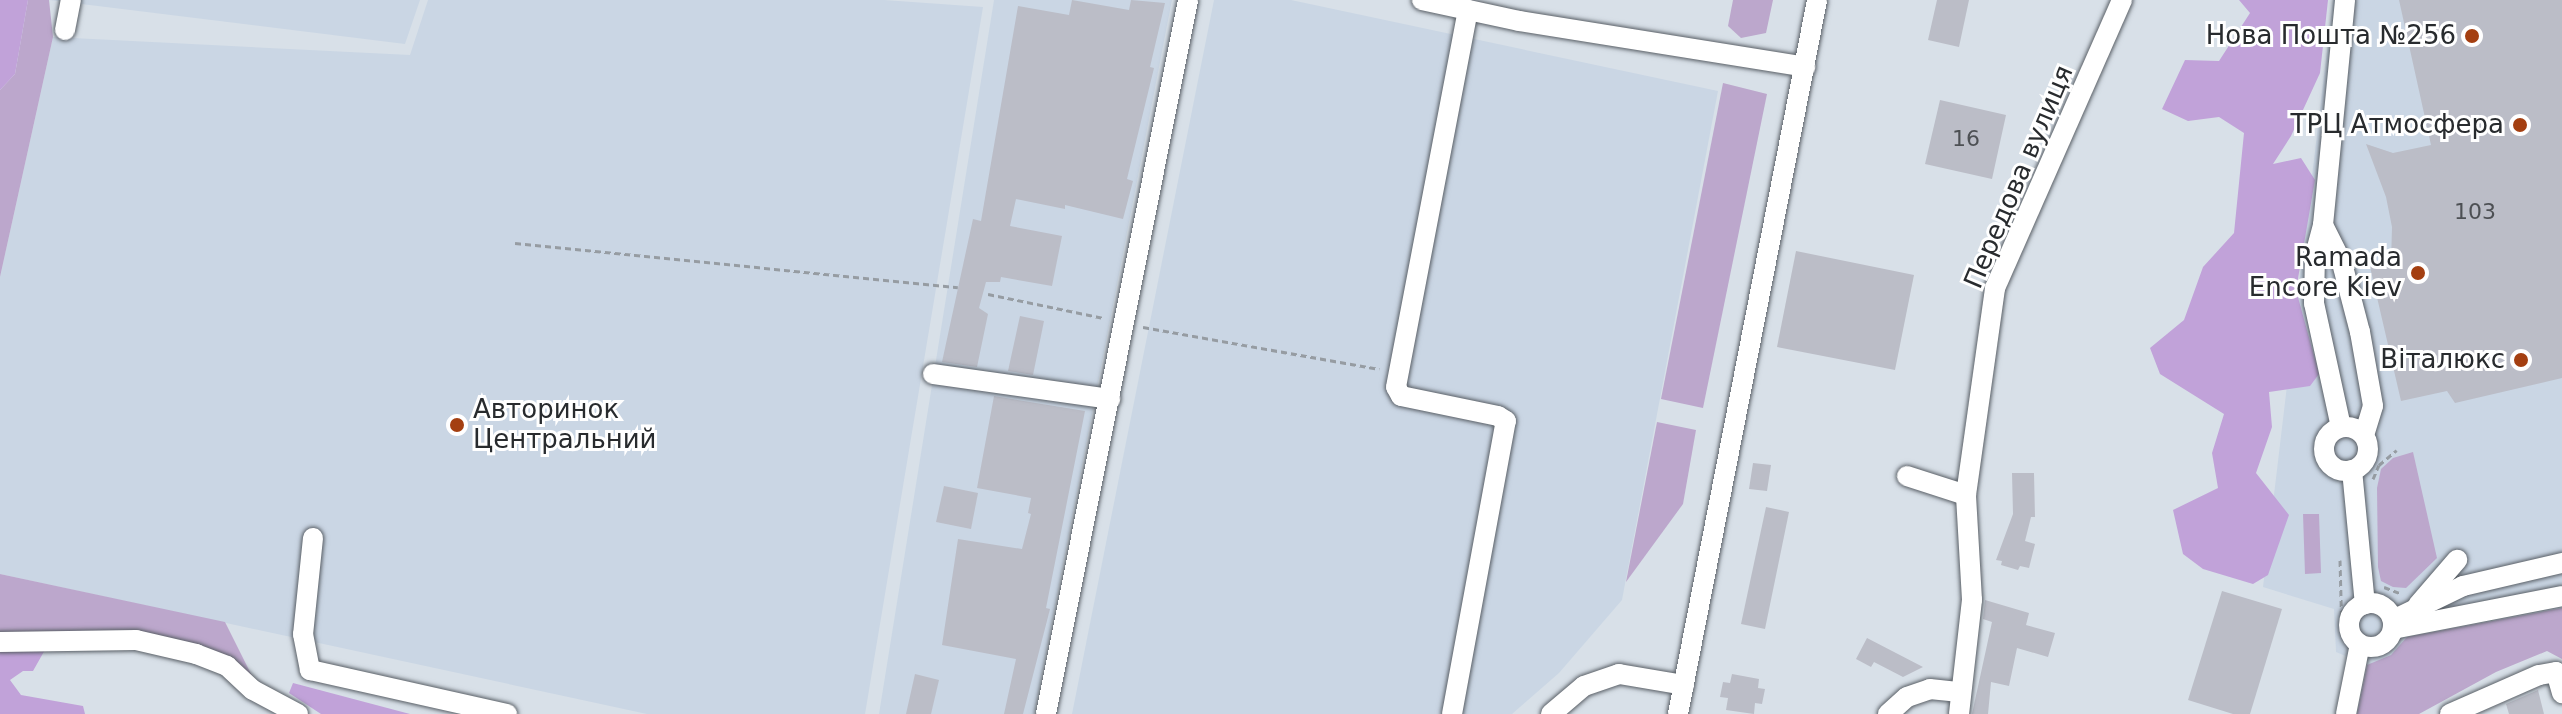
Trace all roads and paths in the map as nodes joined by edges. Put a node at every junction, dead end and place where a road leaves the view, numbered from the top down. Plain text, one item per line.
1 (71, 0) edge
2 (1188, 0) edge
3 (1425, 0) edge
4 (1817, 0) edge
5 (2122, 0) edge
6 (2345, 0) edge
7 (1468, 10) junction
8 (65, 30) dead end
9 (1805, 67) junction
10 (2323, 225) junction
11 (515, 243) dead end
12 (958, 287) dead end
13 (988, 294) dead end
14 (1125, 323) junction
15 (1399, 372) junction
16 (933, 374) dead end
17 (1110, 399) junction
18 (2341, 427) junction
19 (2364, 435) junction
20 (2397, 450) dead end
21 (2352, 470) junction
22 (1907, 476) dead end
23 (2373, 487) dead end
24 (1966, 495) junction
25 (313, 538) dead end
26 (2340, 558) dead end
27 (2457, 560) dead end
28 (2562, 563) edge
29 (2378, 583) dead end
30 (2562, 596) edge
31 (2411, 602) junction
32 (2365, 604) junction
33 (2393, 624) junction
34 (0, 642) edge
35 (2351, 647) junction
36 (2559, 672) edge
37 (1684, 685) junction
38 (1960, 692) junction
39 (2562, 693) edge
40 (298, 714) edge
41 (507, 714) edge
42 (1046, 714) edge
43 (1452, 714) edge
44 (1551, 714) edge
45 (1678, 714) edge
46 (1888, 714) edge
47 (1959, 714) edge
48 (2346, 714) edge
49 (2450, 714) edge

1 - 8 street
2 - 14 street
3 - 7 street
4 - 9 street
5 - 24 street, Передова вулиця
6 - 10 street
7 - 9 street
7 - 15 street
9 - 37 street
10 - 18 street
10 - 19 street
11 - 12 path
13 - 14 path
14 - 15 path
14 - 17 street
15 - 43 street
16 - 17 street
17 - 42 street
18 - 19 street
18 - 21 street
19 - 21 street
20 - 23 path
21 - 32 street
22 - 24 street
24 - 38 street, Передова вулиця
25 - 41 street
26 - 35 path
27 - 31 street
28 - 31 street
29 - 31 path
30 - 33 street
31 - 33 street
32 - 33 street
32 - 35 street
33 - 35 street
34 - 40 street
35 - 48 street
36 - 39 street
36 - 49 street
37 - 44 street
37 - 45 street
38 - 46 street
38 - 47 street, Передова вулиця

